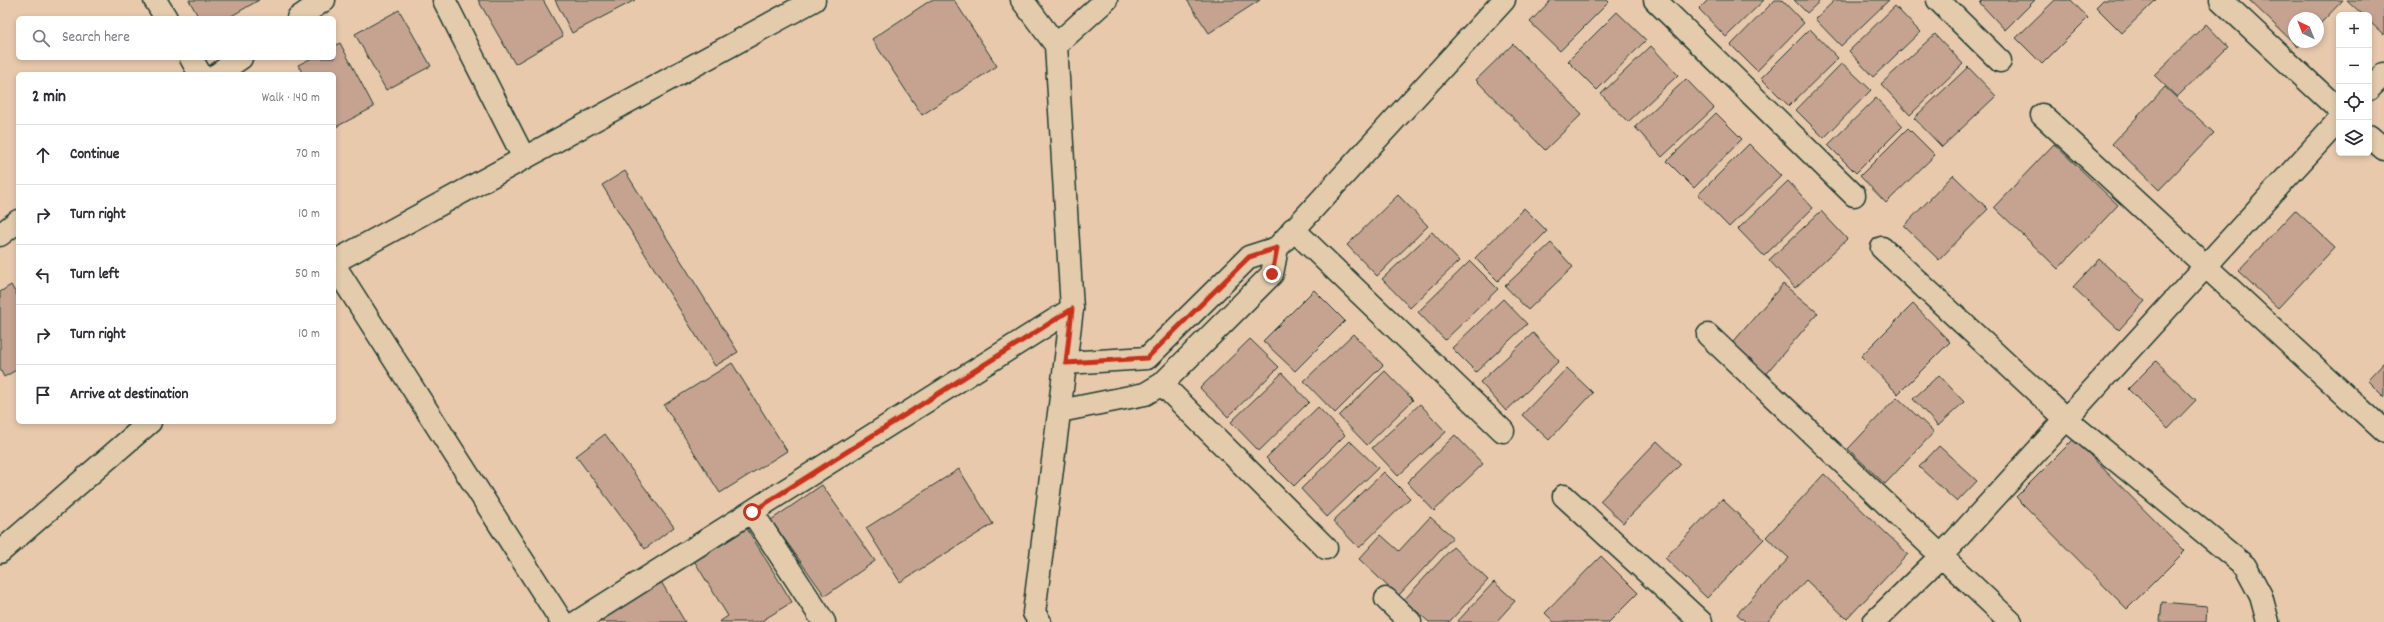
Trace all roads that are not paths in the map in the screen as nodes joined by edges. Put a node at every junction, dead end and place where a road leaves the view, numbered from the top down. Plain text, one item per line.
1 (155, 0) edge
2 (324, 0) edge
3 (444, 0) edge
4 (814, 0) edge
5 (1022, 0) edge
6 (1106, 0) edge
7 (1504, 0) edge
8 (1655, 0) edge
9 (1938, 0) edge
10 (2221, 0) edge
11 (165, 16) edge
12 (301, 16) edge
13 (1056, 45) junction
14 (192, 60) edge
15 (238, 60) edge
16 (2000, 61) dead end
17 (199, 72) edge
18 (221, 72) edge
19 (2384, 74) edge
20 (2372, 86) edge
21 (2336, 107) edge
22 (2042, 115) dead end
23 (2336, 123) edge
24 (2372, 139) edge
25 (2384, 149) edge
26 (524, 158) junction
27 (1854, 195) dead end
28 (16, 222) edge
29 (1293, 229) junction
30 (0, 234) edge
31 (1277, 248) junction
32 (1882, 248) dead end
33 (336, 262) edge
34 (336, 266) edge
35 (2205, 267) junction
36 (1072, 309) junction
37 (1708, 335) dead end
38 (1066, 363) junction
39 (1162, 384) junction
40 (1060, 411) junction
41 (2067, 420) junction
42 (148, 424) edge
43 (1503, 431) dead end
44 (2384, 431) edge
45 (1564, 496) dead end
46 (752, 512) junction
47 (1326, 548) dead end
48 (0, 552) edge
49 (1942, 555) junction
50 (1386, 599) dead end
51 (562, 622) edge
52 (577, 622) edge
53 (824, 622) edge
54 (1040, 622) edge
55 (1410, 622) edge
56 (1701, 622) edge
57 (1874, 622) edge
58 (2011, 622) edge
59 (2268, 622) edge

1 - 11 street
2 - 12 street
3 - 26 street
4 - 26 street
5 - 13 street
6 - 13 street
7 - 29 street
8 - 27 street
9 - 16 street
10 - 21 street
13 - 36 street
14 - 17 street
15 - 18 street
19 - 20 street
22 - 35 street
23 - 35 street
24 - 25 street
26 - 33 street
28 - 30 street
29 - 31 street
29 - 43 street
31 - 38 street
31 - 39 street
32 - 41 street
34 - 51 street
35 - 41 street
35 - 44 street
36 - 38 street
36 - 46 street
37 - 49 street
38 - 40 street
39 - 40 street
39 - 47 street
40 - 54 street
41 - 49 street
41 - 59 street
42 - 48 street
45 - 56 street
46 - 52 street
46 - 53 street
49 - 57 street
49 - 58 street
50 - 55 street

